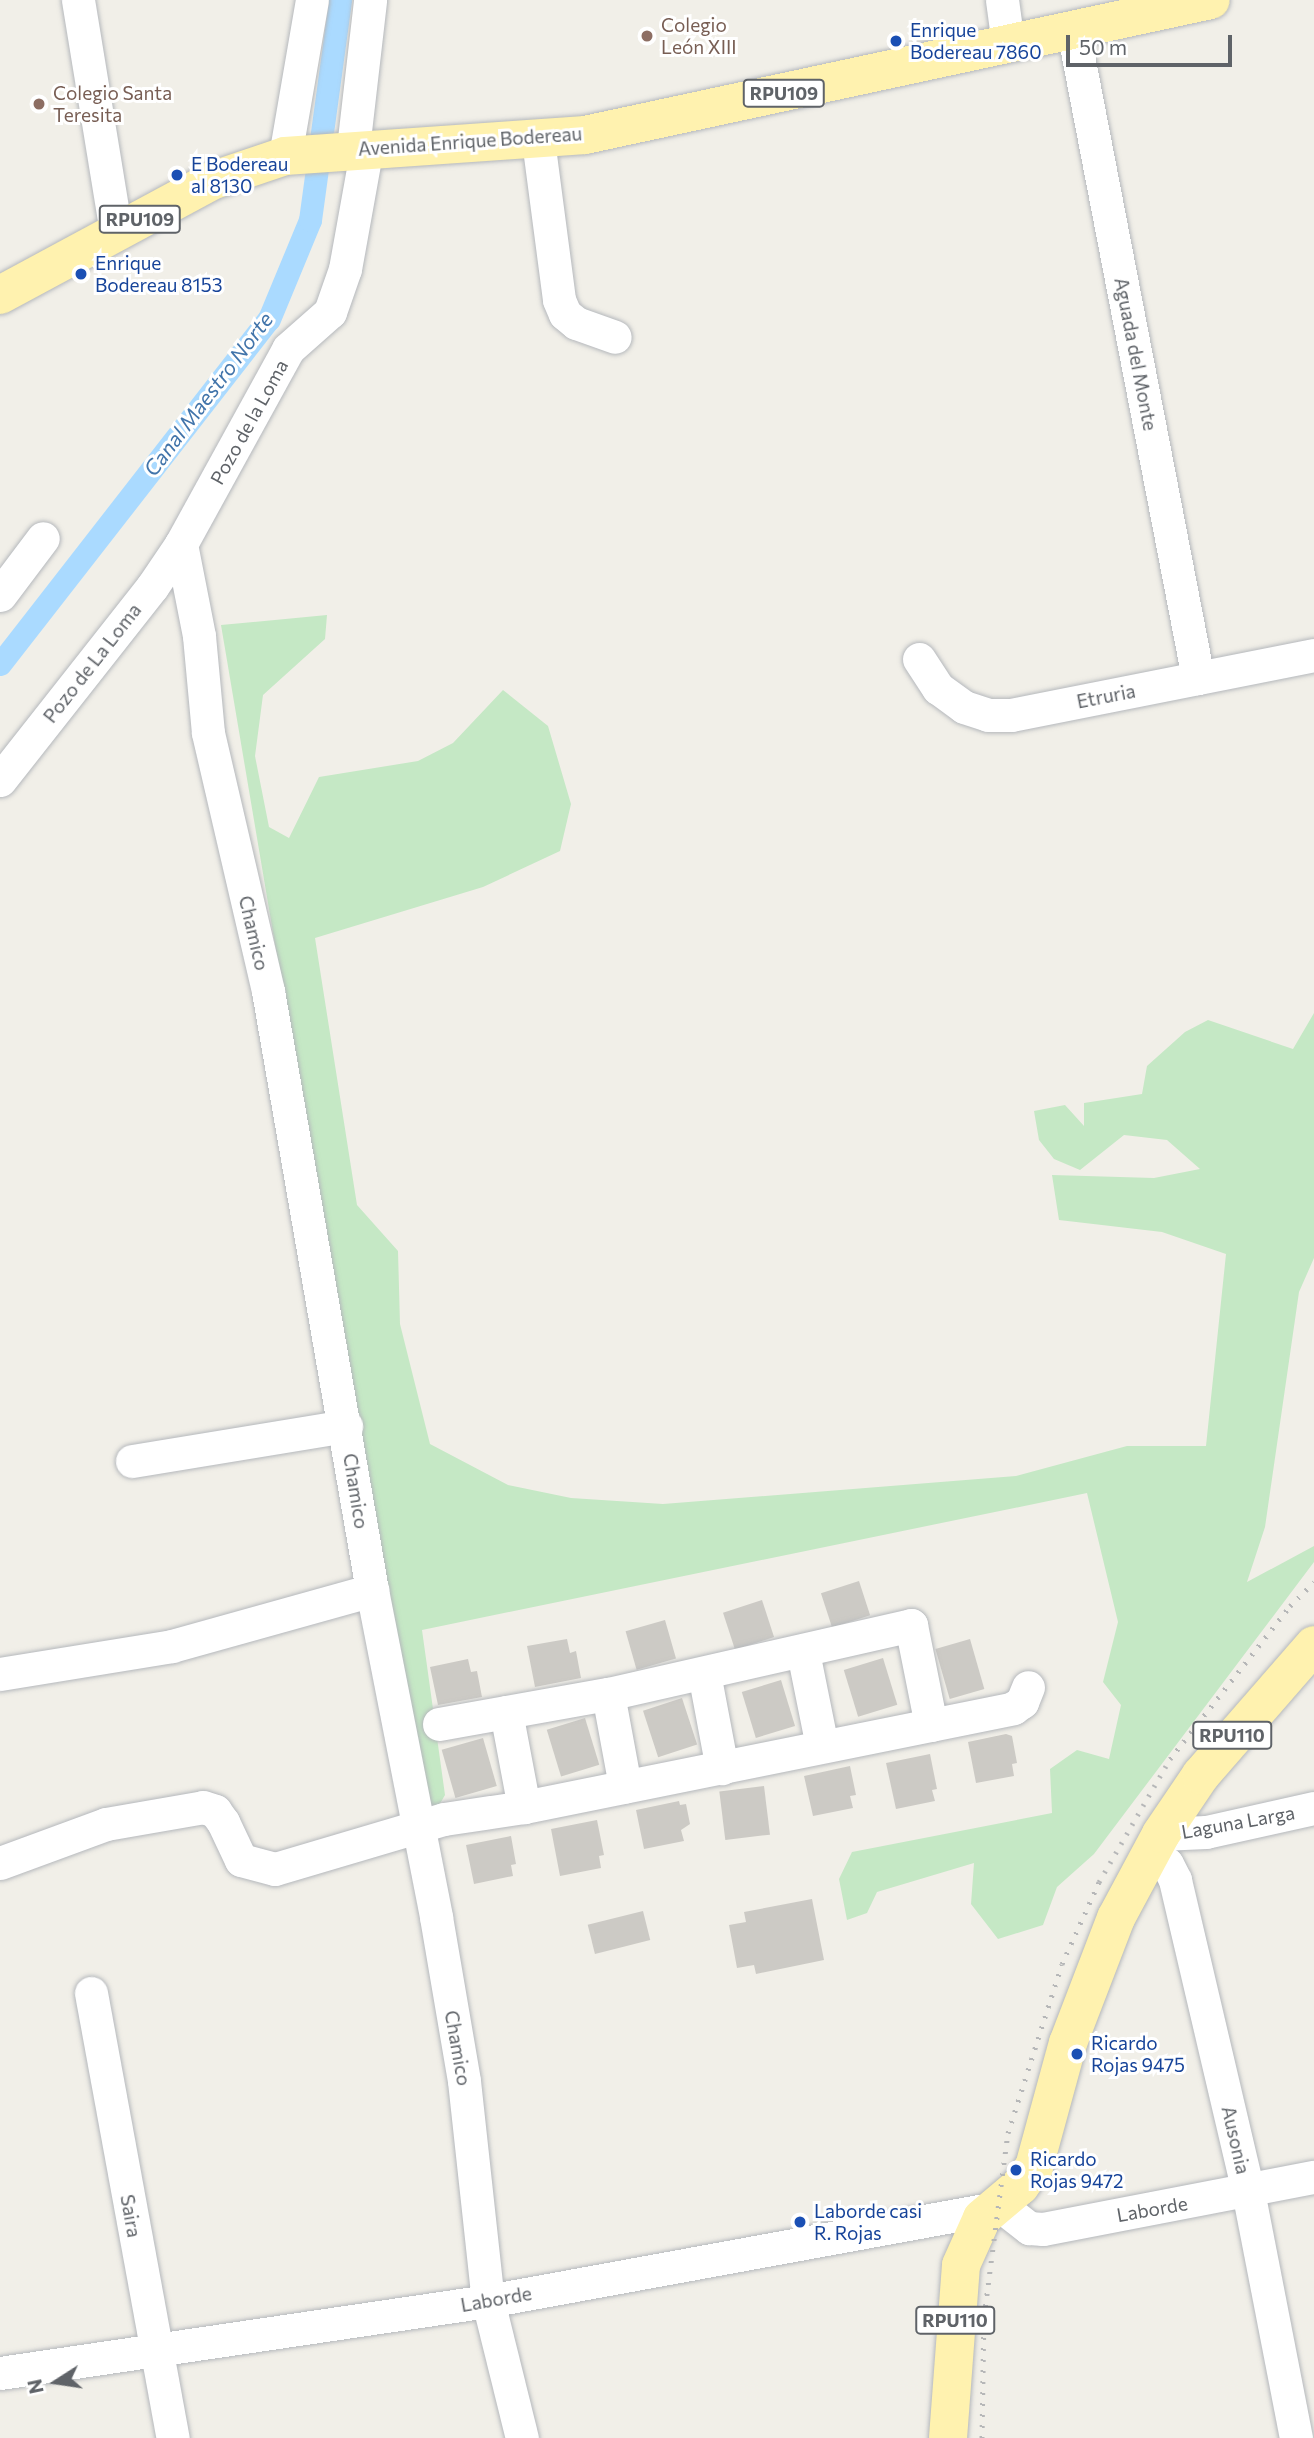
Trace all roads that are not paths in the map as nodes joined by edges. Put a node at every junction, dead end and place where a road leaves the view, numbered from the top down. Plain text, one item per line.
1 (78, 0) edge
2 (312, 0) edge
3 (370, 0) edge
4 (1002, 0) edge
5 (1212, 0) edge
6 (1073, 30) junction
7 (1008, 44) junction
8 (538, 140) junction
9 (360, 148) junction
10 (285, 156) junction
11 (116, 232) junction
12 (0, 295) edge
13 (615, 337) dead end
14 (43, 538) dead end
15 (181, 544) junction
16 (0, 595) edge
17 (1314, 655) edge
18 (919, 659) dead end
19 (1198, 678) junction
20 (0, 780) edge
21 (346, 1426) junction
22 (132, 1461) dead end
23 (372, 1590) junction
24 (1314, 1645) edge
25 (803, 1651) junction
26 (704, 1673) junction
27 (0, 1674) edge
28 (1028, 1686) dead end
29 (608, 1694) junction
30 (506, 1712) junction
31 (439, 1724) dead end
32 (931, 1725) junction
33 (822, 1746) junction
34 (722, 1768) junction
35 (625, 1786) junction
36 (524, 1807) junction
37 (1314, 1808) edge
38 (416, 1826) junction
39 (1155, 1844) junction
40 (0, 1863) edge
41 (92, 1993) dead end
42 (1314, 2177) edge
43 (1248, 2191) junction
44 (994, 2206) junction
45 (488, 2301) junction
46 (155, 2349) junction
47 (0, 2372) edge
48 (173, 2438) edge
49 (522, 2438) edge
50 (948, 2438) edge
51 (1296, 2438) edge

1 - 11 street
2 - 10 street
3 - 9 street, Pozo de la Loma
4 - 7 street
5 - 6 main road, Avenida Enrique Bodereau / RPU109
6 - 7 main road, Avenida Enrique Bodereau / RPU109
6 - 19 street, Aguada del Monte
7 - 8 main road, Avenida Enrique Bodereau / RPU109
8 - 9 main road, Avenida Enrique Bodereau / RPU109
8 - 13 street
9 - 10 main road, Avenida Enrique Bodereau / RPU109
9 - 15 street, Pozo de la Loma
10 - 11 main road, Avenida Enrique Bodereau / RPU109
11 - 12 main road, Avenida Enrique Bodereau / RPU109
14 - 16 street
15 - 20 street, Pozo de La Loma
15 - 21 street, Chamico
17 - 19 street, Etruria
18 - 19 street, Etruria
21 - 22 street
21 - 23 street, Chamico
23 - 27 street
23 - 38 street, Chamico
24 - 39 main road, RPU110
25 - 26 street
25 - 32 street
25 - 33 street
26 - 29 street
26 - 34 street
28 - 32 street
29 - 30 street
29 - 35 street
30 - 31 street
30 - 36 street
32 - 33 street
33 - 34 street
34 - 35 street
35 - 36 street
36 - 38 street
37 - 39 street, Laguna Larga
38 - 40 street
38 - 45 street, Chamico
39 - 43 street, Ausonia
39 - 44 main road, RPU110
41 - 46 street, Saira
42 - 43 street, Laborde
43 - 44 street, Laborde
43 - 51 street, Ausonia
44 - 45 street, Laborde
44 - 50 main road, RPU110
45 - 46 street, Laborde
45 - 49 street, Chamico
46 - 47 street, Laborde
46 - 48 street, Saira

